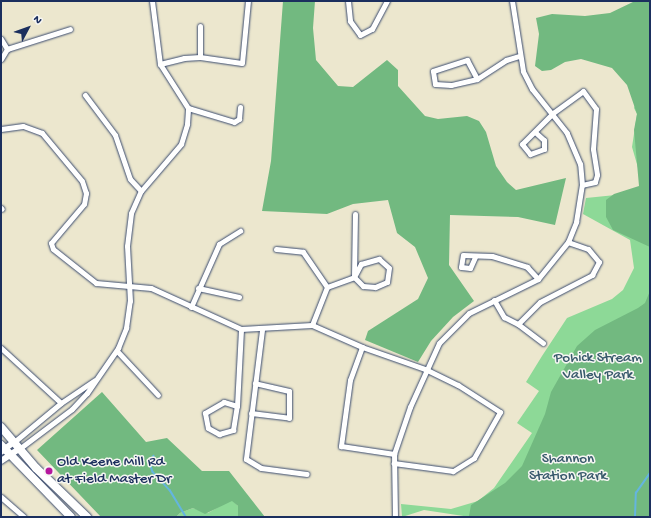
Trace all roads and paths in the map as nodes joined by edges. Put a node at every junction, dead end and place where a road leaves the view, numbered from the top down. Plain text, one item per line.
1 (152, 1) edge
2 (248, 1) edge
3 (348, 1) edge
4 (387, 1) edge
5 (512, 1) edge
6 (200, 26) dead end
7 (70, 29) dead end
8 (1, 38) edge
9 (7, 49) junction
10 (519, 56) junction
11 (200, 57) junction
12 (1, 59) edge
13 (160, 64) junction
14 (477, 79) junction
15 (86, 95) dead end
16 (240, 107) dead end
17 (188, 108) junction
18 (553, 113) junction
19 (1, 129) edge
20 (535, 132) junction
21 (582, 185) junction
22 (141, 191) junction
23 (355, 214) dead end
24 (240, 231) dead end
25 (568, 242) junction
26 (276, 249) dead end
27 (475, 257) dead end
28 (354, 277) junction
29 (538, 279) junction
30 (327, 286) junction
31 (130, 287) junction
32 (198, 288) junction
33 (239, 297) dead end
34 (494, 300) junction
35 (191, 307) junction
36 (518, 324) junction
37 (312, 325) junction
38 (241, 330) junction
39 (262, 330) junction
40 (543, 343) dead end
41 (362, 347) junction
42 (1, 348) edge
43 (117, 351) junction
44 (425, 369) junction
45 (96, 380) junction
46 (255, 383) junction
47 (158, 395) dead end
48 (61, 403) junction
49 (236, 406) junction
50 (251, 413) junction
51 (1, 427) edge
52 (14, 442) junction
53 (19, 449) junction
54 (4, 450) edge
55 (394, 454) junction
56 (1, 461) edge
57 (394, 463) junction
58 (307, 474) dead end
59 (1, 497) edge
60 (24, 517) edge
61 (71, 517) edge
62 (87, 517) edge
63 (395, 517) edge

1 - 13 street
2 - 11 street
3 - 4 street
5 - 10 street
6 - 11 street
7 - 9 street
8 - 9 street
9 - 12 street
10 - 14 street
10 - 18 street
11 - 13 street
13 - 17 street
14 - 14 street
15 - 22 street
16 - 17 street
17 - 22 street
18 - 20 street
18 - 21 street
18 - 21 street
19 - 31 street
20 - 20 street
21 - 25 street
22 - 31 street
23 - 28 street
24 - 32 street
25 - 29 street
25 - 36 street
26 - 30 street
27 - 29 street
28 - 28 street
28 - 30 street
29 - 34 street
30 - 37 street
31 - 35 street
31 - 43 street
32 - 33 street
32 - 35 street
34 - 36 street
34 - 44 street
35 - 38 street
36 - 40 street
37 - 39 street
37 - 41 street
38 - 39 street
38 - 49 street
39 - 46 street
41 - 44 street
41 - 55 street
42 - 48 street
43 - 45 street
43 - 47 street
44 - 55 street
44 - 57 street
45 - 48 street
45 - 53 street
46 - 50 street
46 - 50 street
48 - 52 street
49 - 49 street
50 - 58 street
51 - 52 main road
52 - 53 main road
52 - 54 street
53 - 54 street
53 - 62 main road
54 - 56 street
54 - 61 main road
55 - 57 street
57 - 63 street
59 - 60 street

